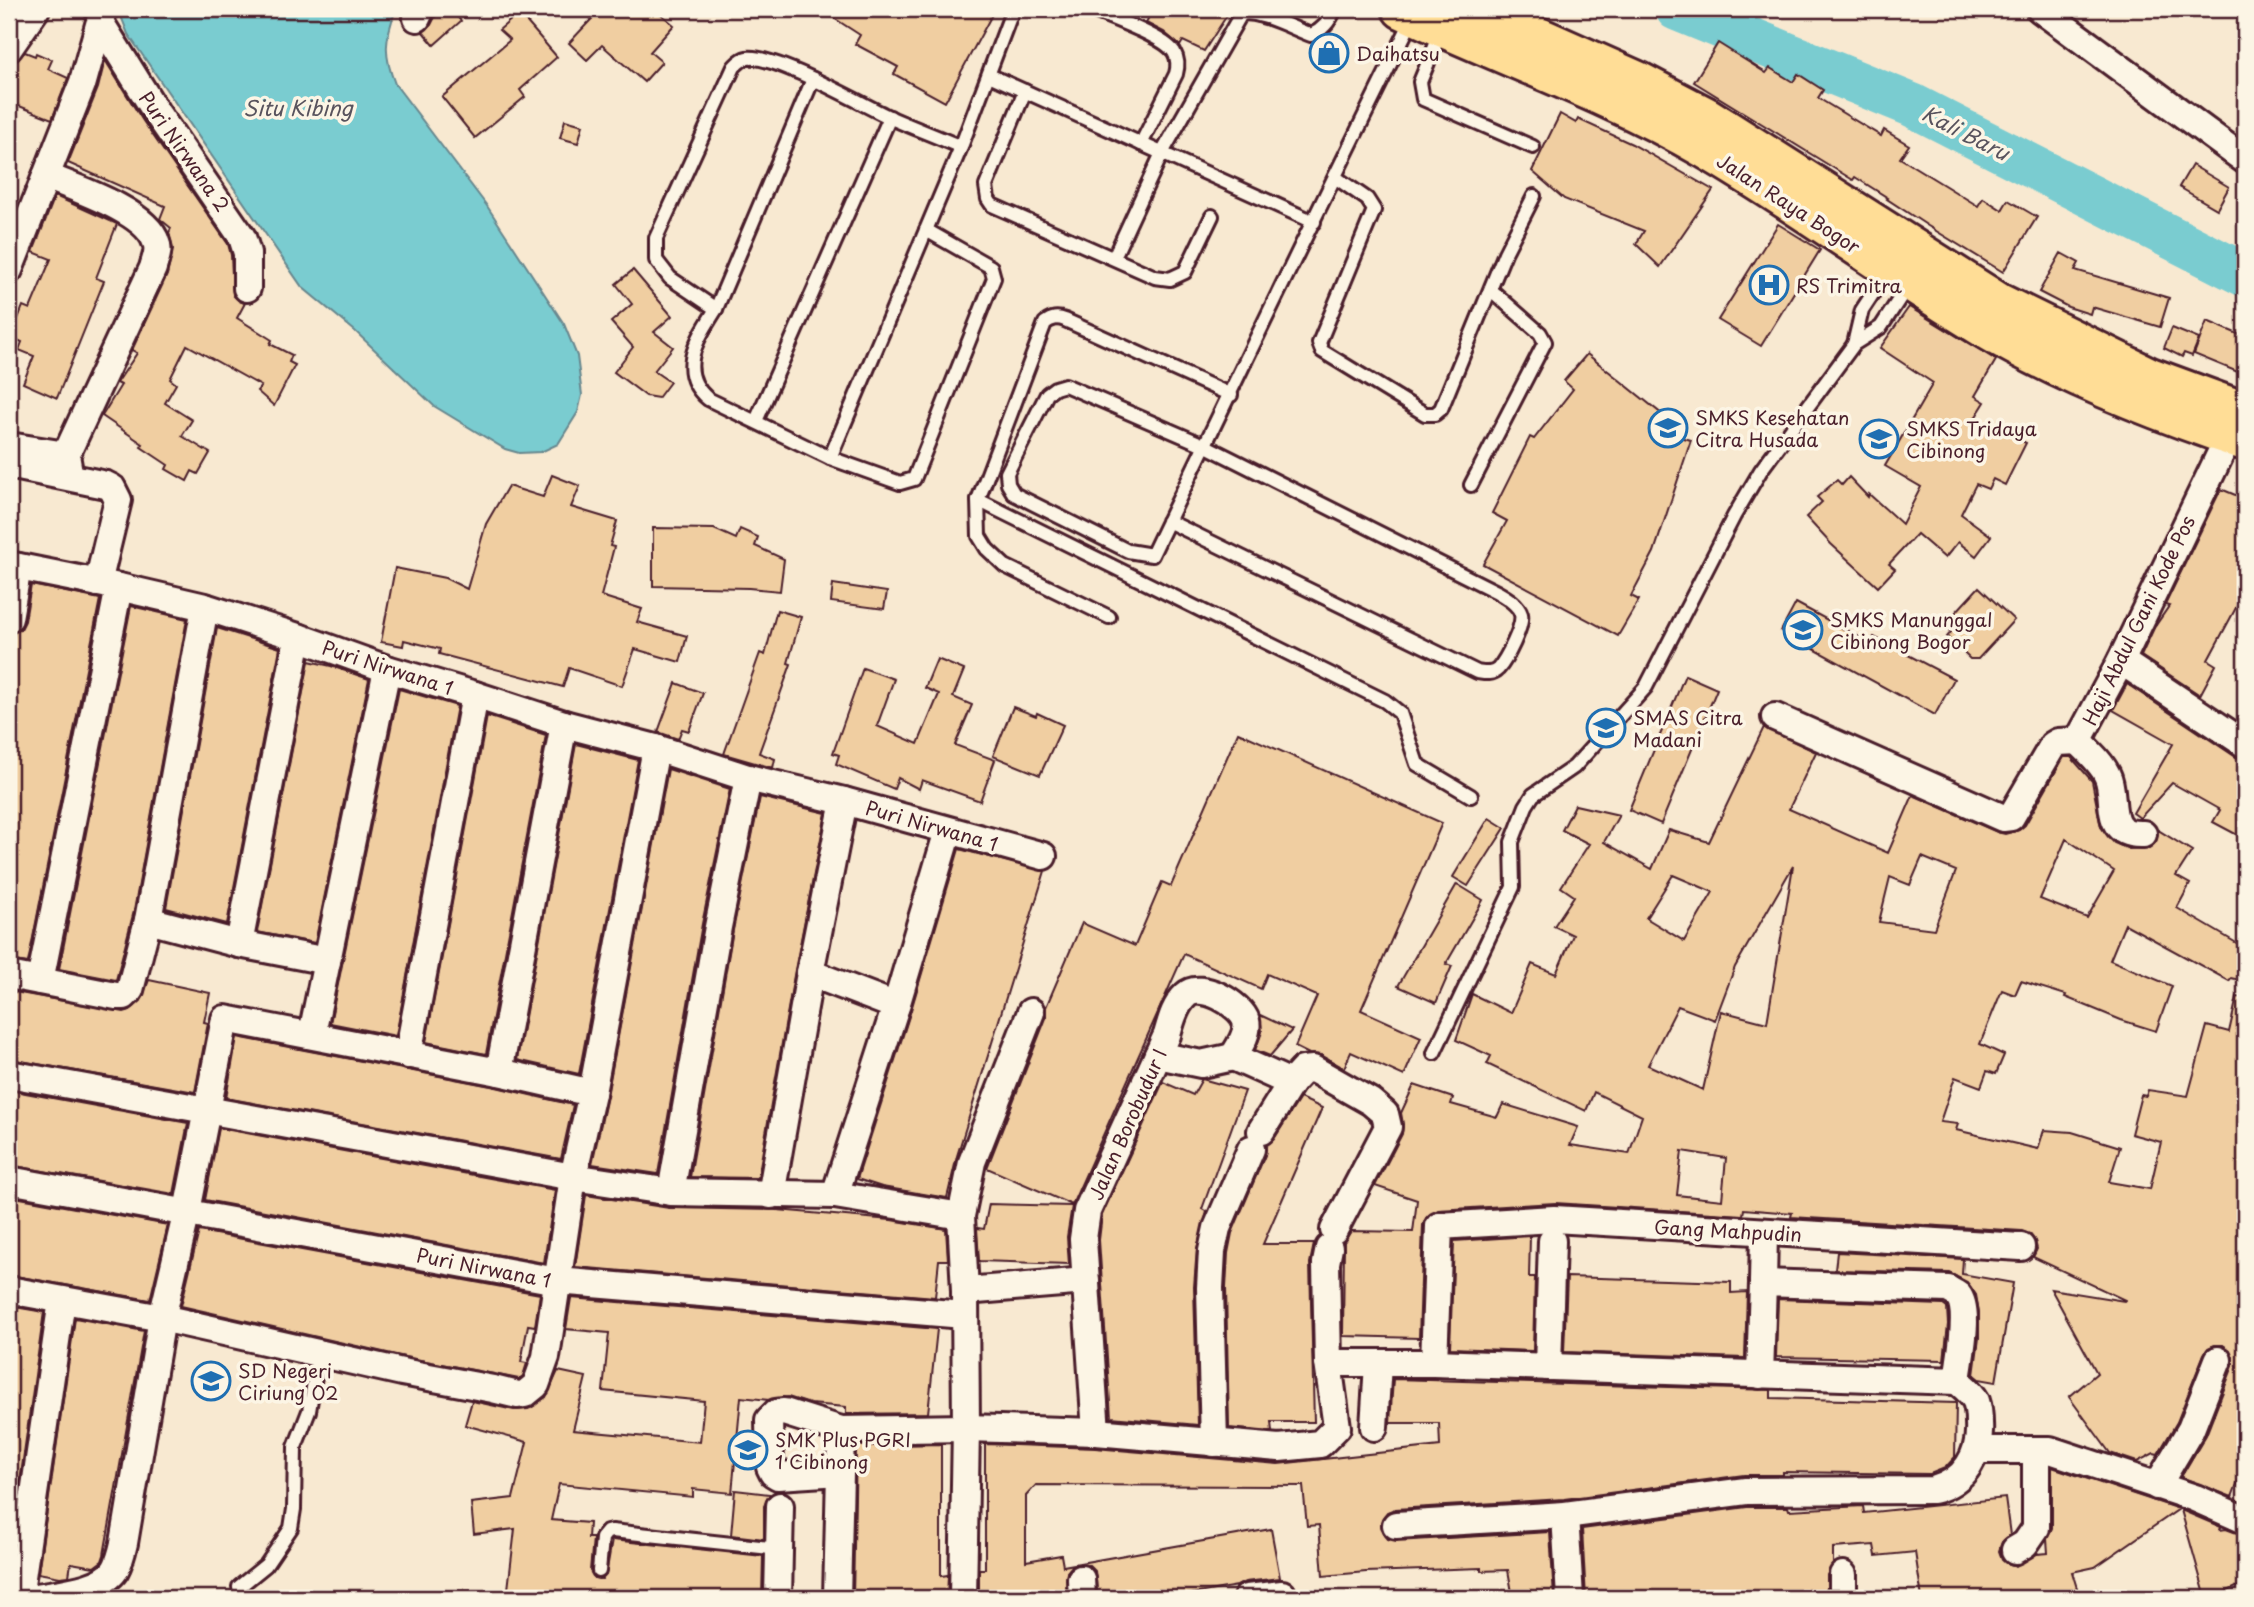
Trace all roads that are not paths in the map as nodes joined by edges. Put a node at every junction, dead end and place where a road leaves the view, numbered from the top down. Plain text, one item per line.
1 (36, 9) edge
2 (1013, 9) edge
3 (1089, 9) edge
4 (1335, 9) edge
5 (1476, 9) edge
6 (2040, 9) edge
7 (1425, 14) edge
8 (102, 15) edge
9 (9, 48) edge
10 (989, 75) junction
11 (813, 79) junction
12 (1025, 92) junction
13 (890, 117) junction
14 (1141, 144) junction
15 (961, 147) junction
16 (1533, 147) dead end
17 (1162, 153) junction
18 (2245, 160) edge
19 (46, 176) junction
20 (1335, 177) junction
21 (1534, 196) dead end
22 (1212, 216) dead end
23 (1314, 222) junction
24 (926, 230) junction
25 (1114, 257) junction
26 (1909, 263) junction
27 (9, 270) edge
28 (247, 288) dead end
29 (1491, 290) junction
30 (716, 309) junction
31 (1854, 344) junction
32 (1231, 395) junction
33 (756, 421) junction
34 (2240, 430) edge
35 (9, 446) edge
36 (1206, 446) junction
37 (830, 458) junction
38 (9, 465) edge
39 (68, 467) junction
40 (1471, 485) dead end
41 (978, 500) junction
42 (1168, 521) junction
43 (14, 566) edge
44 (108, 585) junction
45 (205, 607) junction
46 (1109, 617) dead end
47 (9, 618) edge
48 (298, 637) junction
49 (2121, 661) junction
50 (387, 669) junction
51 (475, 695) junction
52 (1775, 717) dead end
53 (564, 724) junction
54 (2078, 741) junction
55 (2245, 744) edge
56 (656, 748) junction
57 (748, 778) junction
58 (1471, 796) dead end
59 (844, 801) junction
60 (948, 831) junction
61 (2143, 834) dead end
62 (1043, 856) dead end
63 (148, 920) junction
64 (239, 944) junction
65 (327, 961) junction
66 (810, 973) junction
67 (9, 975) edge
68 (40, 981) junction
69 (896, 1006) junction
70 (1031, 1012) dead end
71 (312, 1034) junction
72 (1434, 1053) dead end
73 (408, 1055) junction
74 (1158, 1055) junction
75 (1233, 1057) junction
76 (499, 1072) junction
77 (9, 1074) edge
78 (1291, 1083) junction
79 (592, 1093) junction
80 (207, 1109) junction
81 (573, 1177) junction
82 (9, 1180) edge
83 (671, 1192) junction
84 (771, 1195) junction
85 (835, 1195) junction
86 (187, 1211) junction
87 (961, 1216) junction
88 (1764, 1232) junction
89 (1552, 1241) dead end
90 (2021, 1247) dead end
91 (557, 1281) junction
92 (1086, 1281) junction
93 (1763, 1283) junction
94 (9, 1290) edge
95 (62, 1300) junction
96 (964, 1303) junction
97 (162, 1318) junction
98 (319, 1353) junction
99 (2218, 1360) dead end
100 (1328, 1363) junction
101 (1434, 1363) junction
102 (1378, 1364) junction
103 (1548, 1367) junction
104 (1760, 1375) junction
105 (1956, 1381) junction
106 (1374, 1427) dead end
107 (965, 1428) junction
108 (841, 1430) junction
109 (1096, 1432) junction
110 (1213, 1443) junction
111 (1978, 1450) junction
112 (2036, 1450) junction
113 (840, 1472) junction
114 (2157, 1486) junction
115 (780, 1506) dead end
116 (1566, 1515) junction
117 (2245, 1520) edge
118 (1396, 1525) dead end
119 (779, 1549) junction
120 (2015, 1550) dead end
121 (599, 1571) dead end
122 (239, 1587) dead end
123 (1282, 1594) dead end
124 (19, 1598) edge
125 (32, 1598) edge
126 (778, 1598) edge
127 (837, 1598) edge
128 (963, 1598) edge
129 (1247, 1598) edge
130 (1570, 1598) edge

1 - 9 street
2 - 10 lane
3 - 14 lane
4 - 17 lane
5 - 26 highway, Jalan Raya Bogor
6 - 18 street
7 - 16 lane
7 - 20 lane
7 - 26 highway, Jalan Raya Bogor
8 - 19 street
8 - 28 street, Puri Nirwana 2
10 - 12 lane
10 - 15 lane
11 - 13 lane
11 - 30 lane
11 - 30 lane
12 - 14 lane
12 - 25 lane
13 - 15 lane
13 - 33 lane
14 - 17 lane
15 - 24 lane
17 - 23 lane
17 - 25 lane
19 - 27 street
19 - 39 street
20 - 23 lane
20 - 29 lane
21 - 29 lane
22 - 25 lane
23 - 32 lane
24 - 37 lane
24 - 37 lane
26 - 31 lane
26 - 31 lane
26 - 34 highway, Jalan Raya Bogor
29 - 40 lane
30 - 33 lane
31 - 72 lane
32 - 36 lane
32 - 41 lane
33 - 37 lane
34 - 49 street, Haji Abdul Gani Kode Pos
35 - 39 street
36 - 42 lane
36 - 42 lane
36 - 42 lane
38 - 39 street
39 - 44 street
41 - 46 lane
41 - 58 lane
43 - 44 street
43 - 47 street
44 - 45 street, Puri Nirwana 1
44 - 68 street
45 - 48 street, Puri Nirwana 1
45 - 63 street
48 - 50 street, Puri Nirwana 1
48 - 64 street
49 - 54 street, Haji Abdul Gani Kode Pos
49 - 55 street
50 - 51 street, Puri Nirwana 1
50 - 65 street
51 - 53 street, Puri Nirwana 1
51 - 73 street
52 - 54 street, Haji Abdul Gani Kode Pos
53 - 56 street, Puri Nirwana 1
53 - 76 street
54 - 61 street
56 - 57 street, Puri Nirwana 1
56 - 79 street
57 - 59 street, Puri Nirwana 1
57 - 83 street
59 - 60 street, Puri Nirwana 1
59 - 66 street
60 - 62 street, Puri Nirwana 1
60 - 69 street
63 - 64 street
63 - 68 street
64 - 65 street
65 - 71 street
66 - 69 street
66 - 84 street
67 - 68 street
69 - 85 street
70 - 87 street
71 - 73 street
71 - 80 street
73 - 76 street
74 - 75 street
74 - 75 street, Jalan Borobudur I
74 - 92 street, Jalan Borobudur I
75 - 78 street
76 - 79 street
77 - 80 street
78 - 100 street
78 - 110 street
79 - 81 street
80 - 81 street
80 - 86 street
81 - 83 street
81 - 91 street
82 - 86 street, Puri Nirwana 1
83 - 84 street
84 - 85 street
85 - 87 street
86 - 91 street, Puri Nirwana 1
86 - 97 street
87 - 96 street
88 - 90 street, Gang Mahpudin
88 - 93 street
88 - 101 street, Gang Mahpudin
89 - 103 street
91 - 96 street, Puri Nirwana 1
91 - 98 street
92 - 96 street, Puri Nirwana 1
92 - 109 street, Jalan Borobudur I
93 - 104 street
93 - 105 street
94 - 95 street
95 - 97 street
95 - 124 street
96 - 107 street
97 - 98 street
97 - 125 street
98 - 122 lane
99 - 114 street
100 - 102 street
100 - 110 street
101 - 102 street
101 - 103 street
102 - 106 street
103 - 104 street
104 - 105 street
105 - 111 street
107 - 108 street
107 - 109 street
107 - 128 street
108 - 113 street
108 - 113 street
109 - 110 street
111 - 112 street
111 - 116 street
112 - 114 street
112 - 120 street
113 - 127 street
114 - 117 street
115 - 119 street
116 - 118 street
116 - 130 street
119 - 121 lane
119 - 126 street
123 - 129 street

